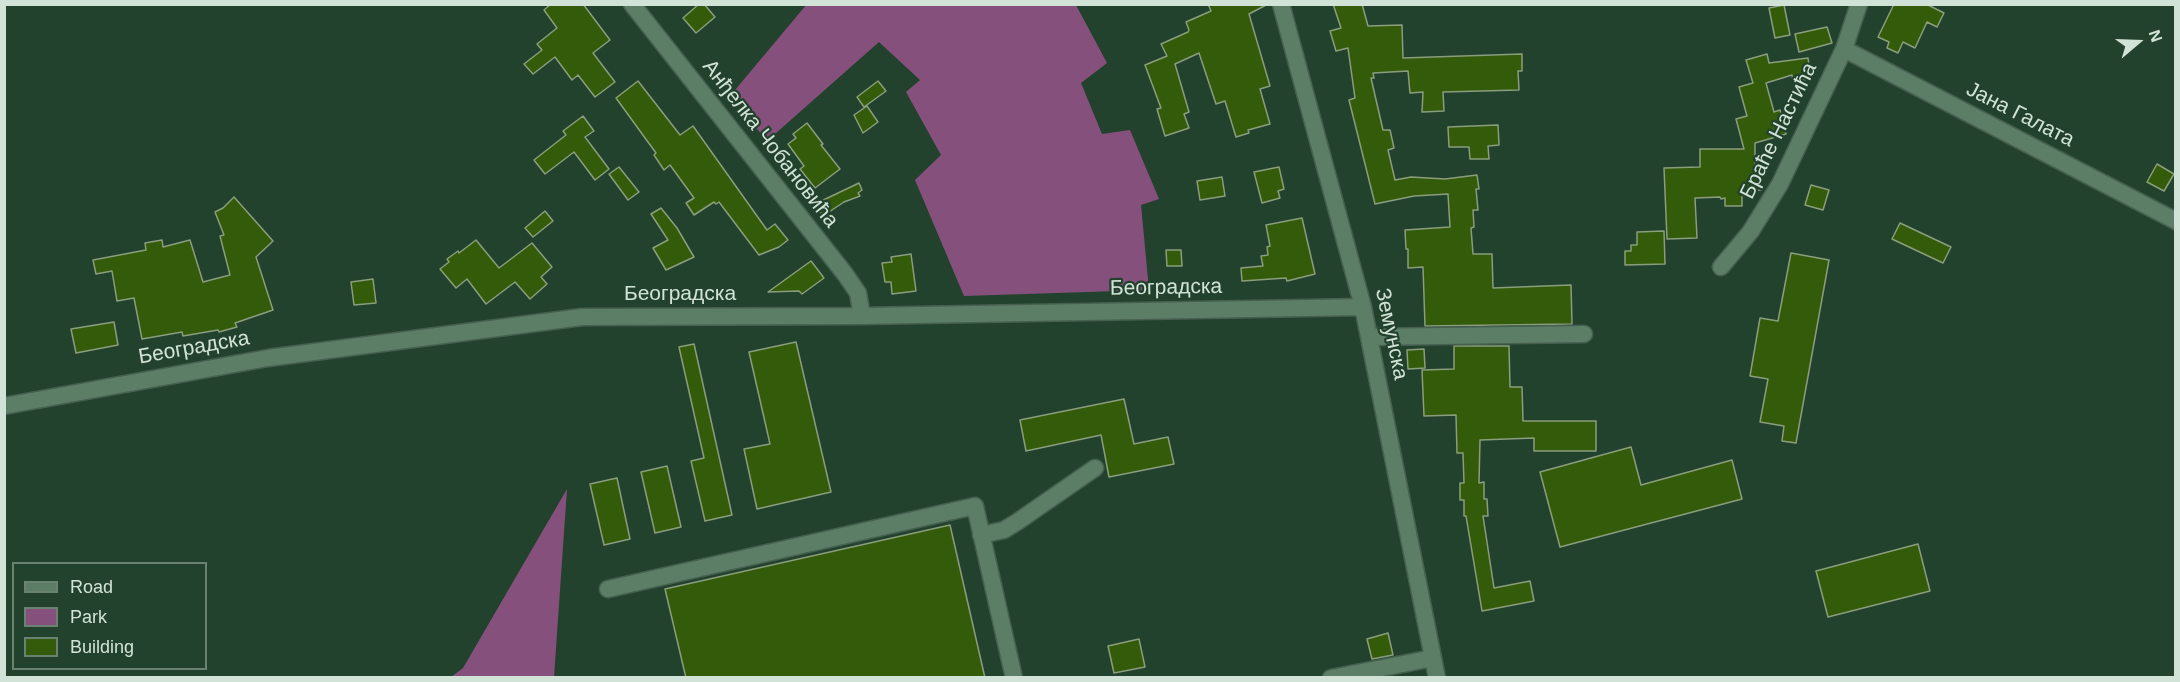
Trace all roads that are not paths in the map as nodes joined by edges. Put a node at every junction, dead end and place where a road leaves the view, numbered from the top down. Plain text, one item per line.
1 (632, 4) edge
2 (1281, 4) edge
3 (1859, 4) edge
4 (1844, 49) junction
5 (2175, 221) edge
6 (1721, 267) dead end
7 (1363, 307) junction
8 (862, 316) junction
9 (1584, 334) dead end
10 (1370, 337) junction
11 (4, 406) edge
12 (1095, 468) dead end
13 (981, 535) junction
14 (608, 589) dead end
15 (1433, 658) junction
16 (1014, 678) edge
17 (1331, 678) edge
18 (1437, 678) edge

1 - 8 street, Анђелка Чобановића
2 - 7 street, Земунска
3 - 4 street, Браће Настића
4 - 5 street, Јана Галата
4 - 6 street, Браће Настића
7 - 8 street, Београдска
7 - 10 street, Земунска
8 - 11 street, Београдска
9 - 10 street
10 - 15 street, Земунска
12 - 13 street
13 - 14 street
13 - 16 street
15 - 17 street
15 - 18 street, Земунска

